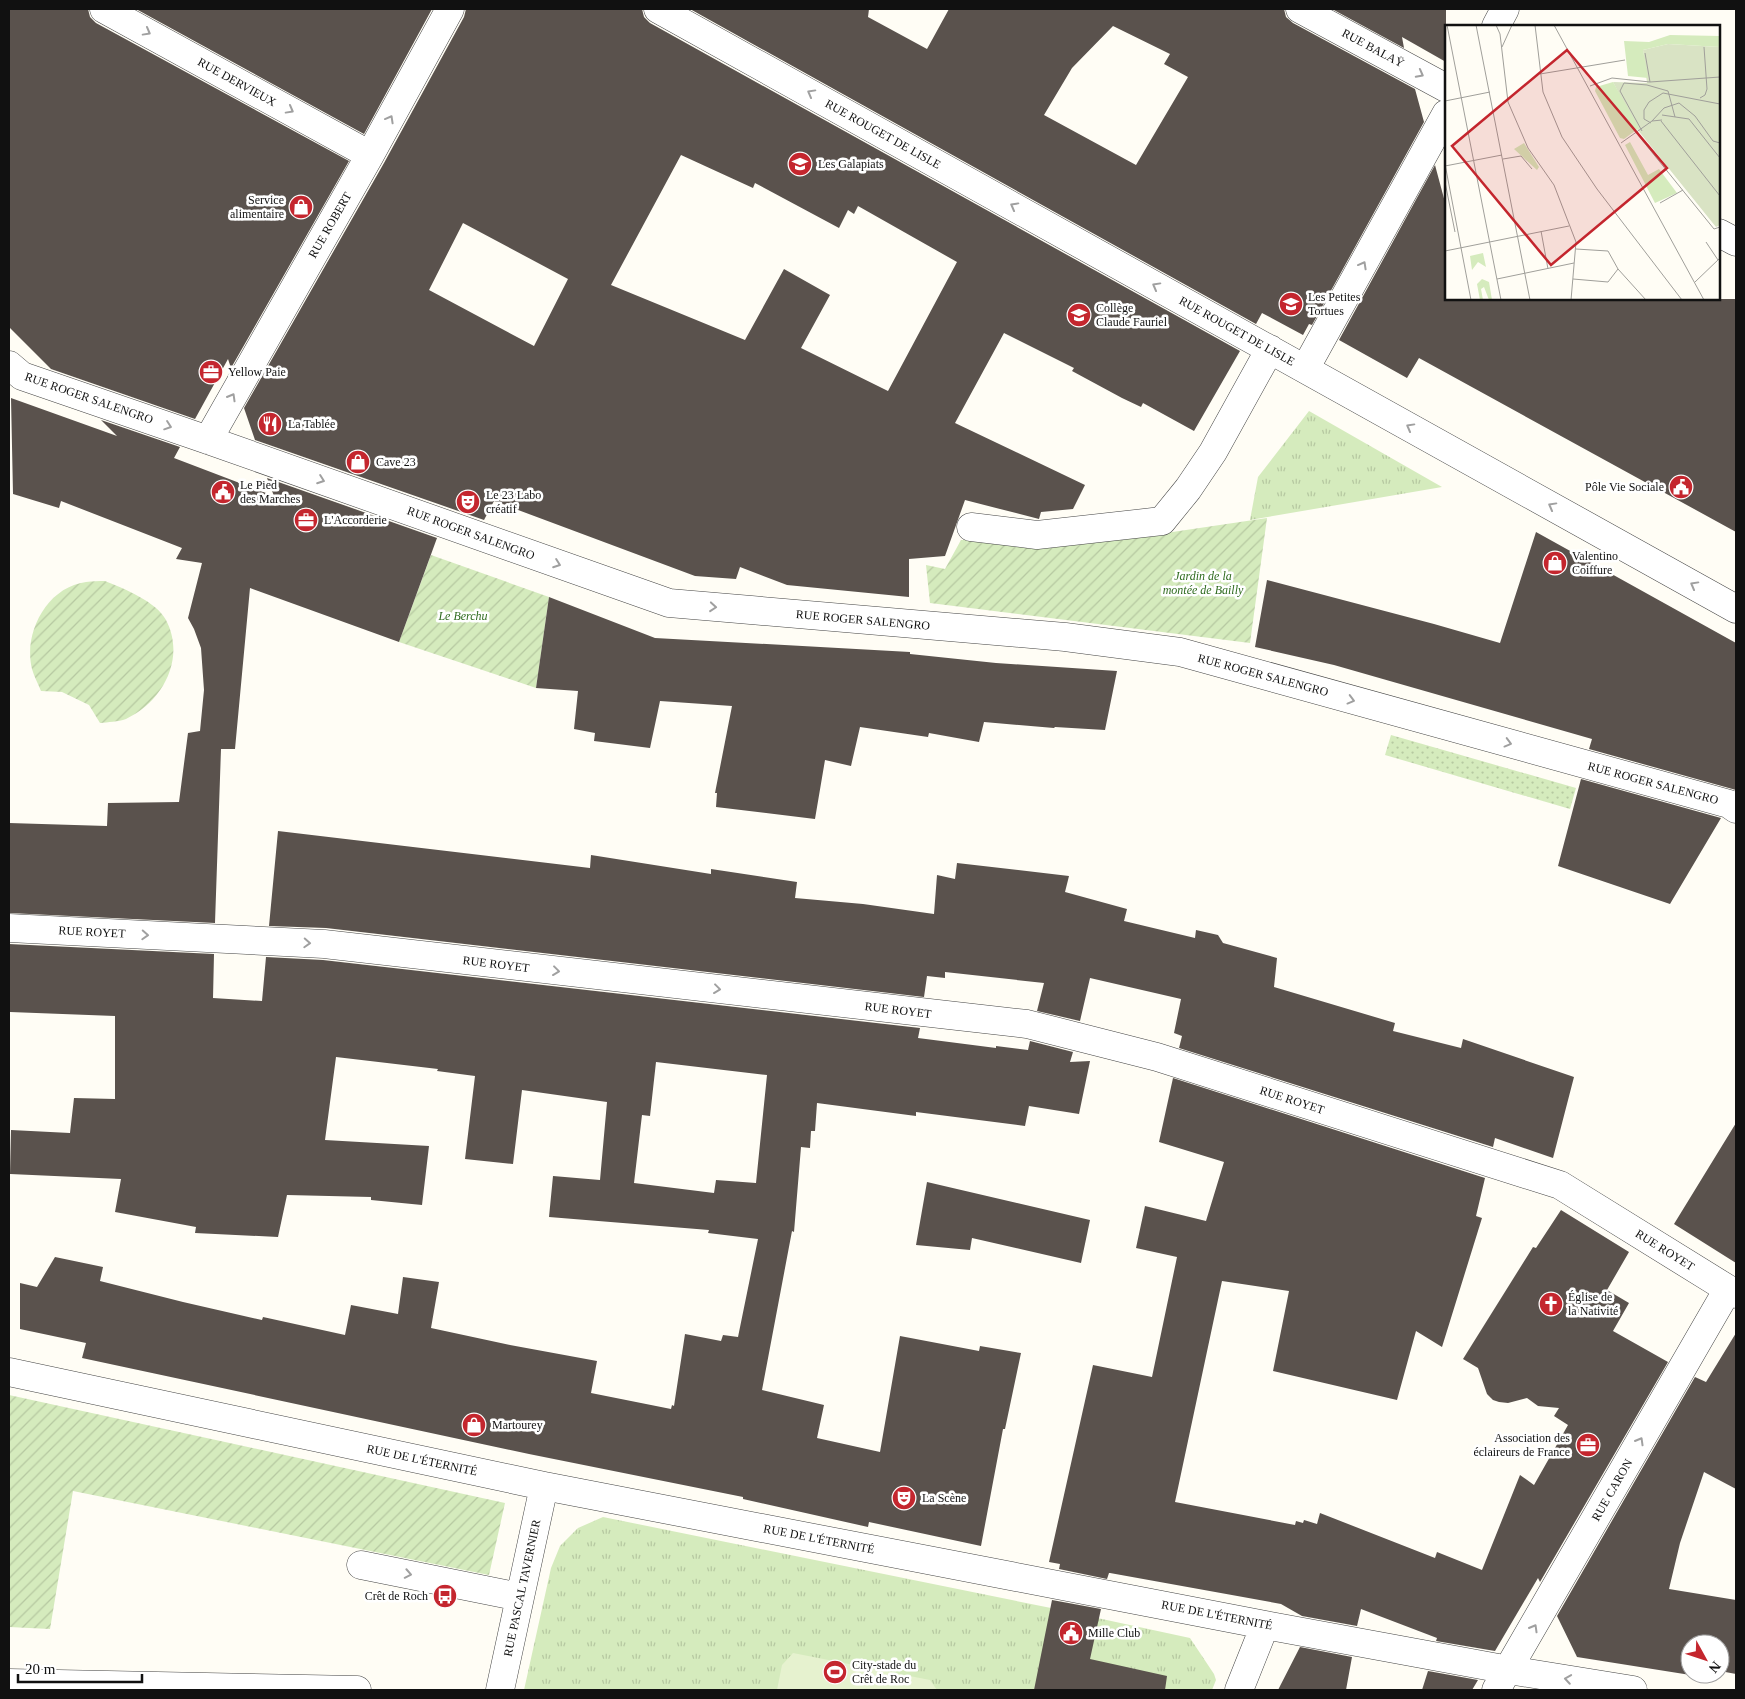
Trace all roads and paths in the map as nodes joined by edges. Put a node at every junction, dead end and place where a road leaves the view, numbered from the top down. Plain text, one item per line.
1 (104, 9) edge
2 (450, 9) edge
3 (658, 9) edge
4 (1300, 9) edge
5 (1505, 9) edge
6 (1497, 25) edge
7 (1445, 87) edge
8 (1445, 116) edge
9 (370, 155) junction
10 (1720, 234) edge
11 (1736, 242) edge
12 (1270, 349) junction
13 (9, 366) edge
14 (1305, 369) junction
15 (208, 440) junction
16 (971, 527) dead end
17 (1736, 609) edge
18 (1736, 809) edge
19 (9, 928) edge
20 (1732, 1291) edge
21 (9, 1372) edge
22 (544, 1486) junction
23 (361, 1564) dead end
24 (520, 1597) junction
25 (1266, 1625) junction
26 (1503, 1680) edge
27 (9, 1683) edge
28 (357, 1690) edge
29 (500, 1690) edge
30 (1239, 1690) edge
31 (1633, 1690) edge

1 -> 9 street, RUE DERVIEUX
9 -> 2 street, RUE ROBERT
12 -> 3 street, RUE ROUGET DE LISLE
4 -> 7 street, RUE BALAŸ
5 - 6 street
14 -> 8 street
15 -> 9 street, RUE ROBERT
10 - 11 street
12 - 14 street, RUE ROUGET DE LISLE
12 - 16 street
13 -> 15 street, RUE ROGER SALENGRO
17 -> 14 street, RUE ROUGET DE LISLE
15 -> 18 street, RUE ROGER SALENGRO
19 -> 20 street, RUE ROYET
26 -> 20 street, RUE CARON
21 - 22 street, RUE DE L'ÉTERNITÉ
22 - 24 street, RUE PASCAL TAVERNIER
22 - 25 street, RUE DE L'ÉTERNITÉ
23 -> 24 street
24 - 29 street, RUE PASCAL TAVERNIER
25 - 26 street, RUE DE L'ÉTERNITÉ
25 - 30 street
31 -> 26 street, RUE DE L'ÉTERNITÉ
27 - 28 street

